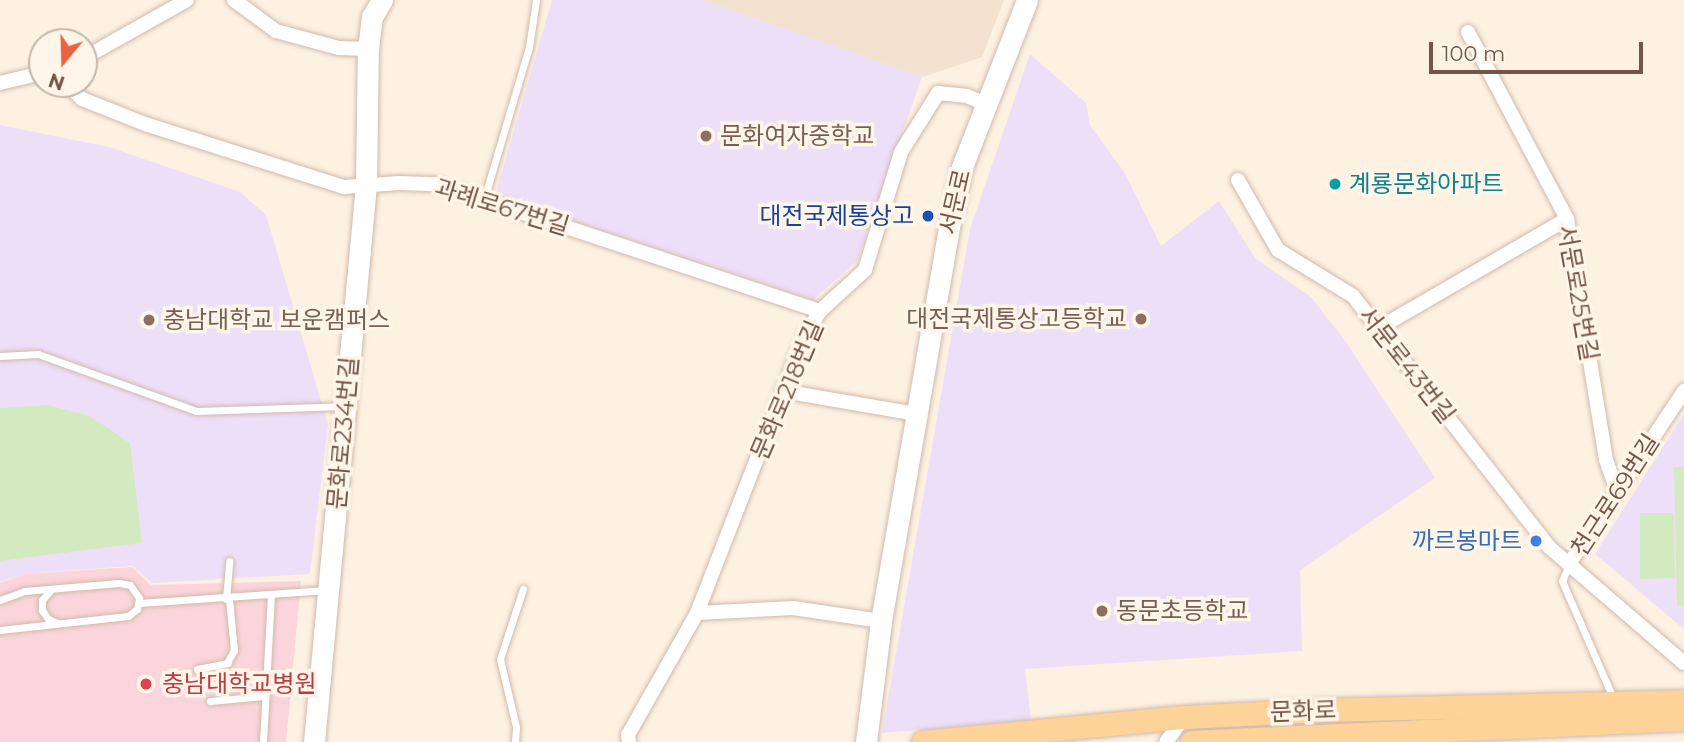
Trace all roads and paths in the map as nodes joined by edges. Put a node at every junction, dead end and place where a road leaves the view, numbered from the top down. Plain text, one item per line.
1 (187, 0) edge
2 (234, 0) edge
3 (382, 0) edge
4 (536, 0) edge
5 (1027, 0) edge
6 (1468, 33) dead end
7 (368, 49) junction
8 (98, 50) edge
9 (28, 76) edge
10 (0, 83) edge
11 (81, 98) edge
12 (985, 104) junction
13 (1238, 180) dead end
14 (366, 185) junction
15 (484, 199) junction
16 (1567, 219) junction
17 (820, 311) junction
18 (1379, 328) junction
19 (0, 356) edge
20 (783, 391) junction
21 (1684, 391) edge
22 (346, 406) junction
23 (916, 414) junction
24 (1617, 491) junction
25 (229, 561) dead end
26 (1569, 565) junction
27 (54, 589) junction
28 (523, 589) dead end
29 (328, 590) junction
30 (271, 595) junction
31 (228, 599) junction
32 (0, 600) edge
33 (139, 603) junction
34 (697, 613) junction
35 (881, 621) junction
36 (59, 623) junction
37 (0, 630) edge
38 (1684, 663) edge
39 (197, 668) dead end
40 (1684, 689) edge
41 (264, 696) junction
42 (210, 701) dead end
43 (1684, 701) edge
44 (1617, 706) junction
45 (1184, 717) junction
46 (1684, 719) edge
47 (1537, 726) junction
48 (1684, 732) edge
49 (263, 742) edge
50 (314, 742) edge
51 (515, 742) edge
52 (629, 742) edge
53 (866, 742) edge
54 (923, 742) edge
55 (1166, 742) edge
56 (1192, 742) edge

1 - 8 street
2 - 7 street
3 - 7 main road, 문화로234번길
4 - 15 lane
5 - 12 main road, 서문로
6 - 16 street, 서문로25번길
7 - 14 main road, 문화로234번길
9 - 10 street
11 - 14 street, 과례로67번길
12 - 17 street, 문화로218번길
12 - 23 main road, 서문로
13 - 18 street, 서문로43번길
14 - 15 street, 과례로67번길
14 - 22 main road, 문화로234번길
15 - 17 street, 과례로67번길
16 - 18 street
16 - 24 street, 서문로25번길
17 - 20 street, 문화로218번길
18 - 26 street, 서문로43번길
19 - 22 lane
20 - 23 street
20 - 34 street, 문화로218번길
21 - 24 street, 천근로69번길
22 - 29 main road, 문화로234번길
23 - 35 main road, 서문로
24 - 26 street, 천근로69번길
25 - 31 lane
26 - 38 street, 서문로43번길
26 - 44 lane
27 - 32 lane
27 - 33 lane
27 - 36 lane
28 - 51 lane
29 - 30 lane
29 - 50 main road, 문화로234번길
30 - 31 lane
30 - 41 lane
31 - 33 lane
31 - 39 lane
33 - 36 lane
34 - 35 street
34 - 52 street, 문화로218번길
35 - 53 main road, 서문로
36 - 37 lane
40 - 44 main road
41 - 42 lane
41 - 49 lane
43 - 44 main road, 문화로
44 - 45 main road, 문화로
44 - 46 main road, 문화로
44 - 47 main road, 문화로
45 - 54 main road, 문화로
45 - 55 street
47 - 48 main road
47 - 56 main road, 문화로

